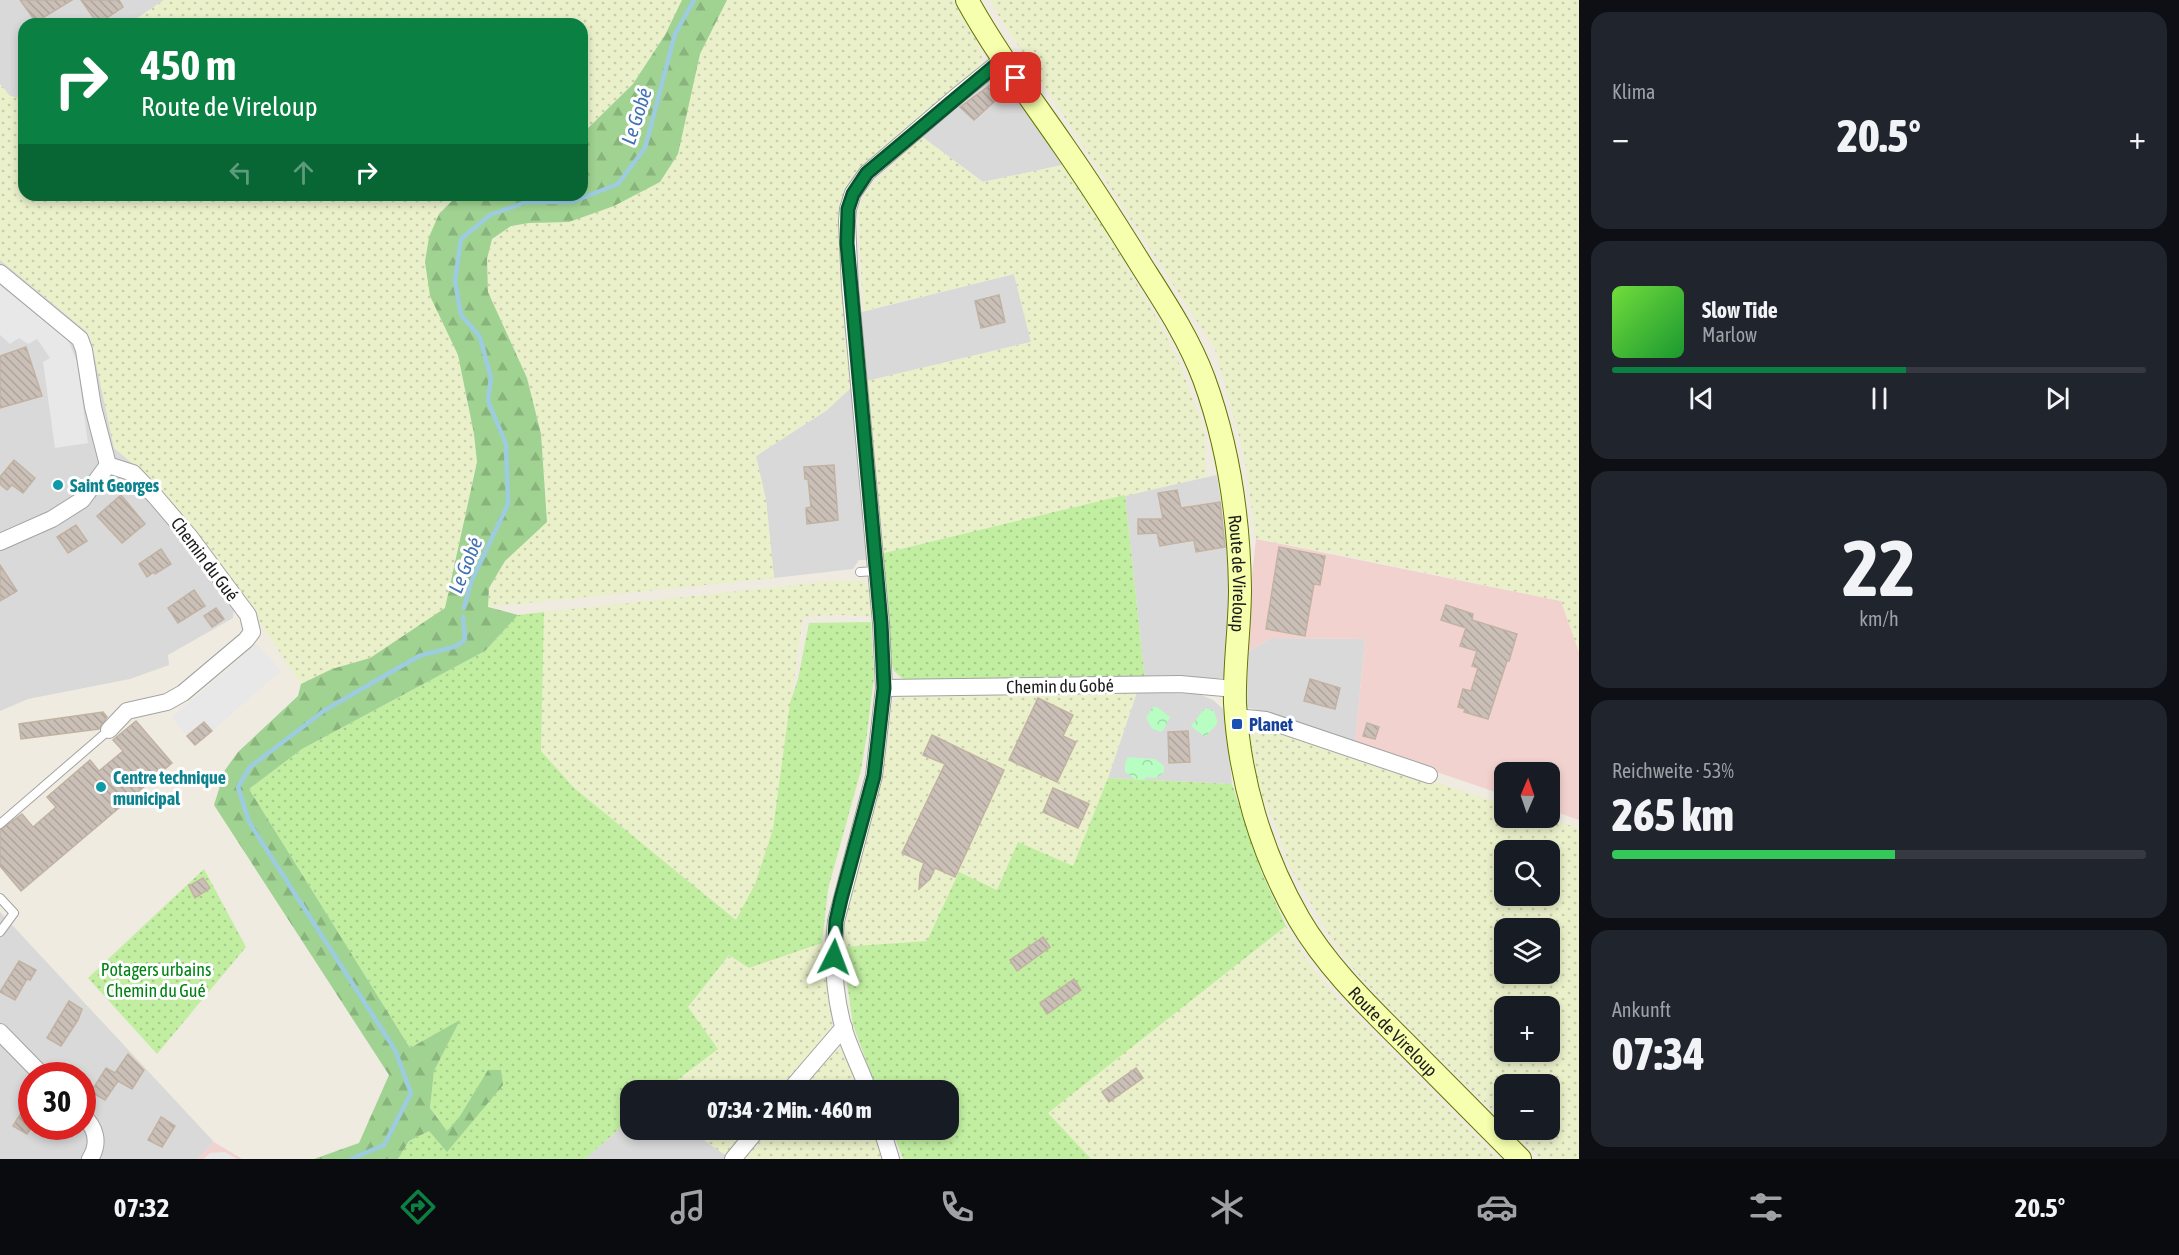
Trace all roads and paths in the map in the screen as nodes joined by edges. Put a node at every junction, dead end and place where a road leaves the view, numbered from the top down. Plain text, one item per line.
1 (967, 0) edge
2 (1003, 60) junction
3 (0, 273) edge
4 (108, 465) junction
5 (0, 542) edge
6 (884, 688) junction
7 (1235, 689) junction
8 (1236, 717) junction
9 (109, 730) joint
10 (1429, 775) dead end
11 (0, 824) edge
12 (0, 898) edge
13 (0, 932) edge
14 (844, 1027) junction
15 (0, 1032) edge
16 (29, 1062) edge
17 (799, 1080) edge
18 (864, 1080) edge
19 (96, 1140) edge
20 (749, 1140) edge
21 (885, 1140) edge
22 (90, 1159) edge
23 (733, 1159) edge
24 (891, 1159) edge
25 (1520, 1159) edge

1 - 2 main road, Route de Vireloup
2 - 6 street
2 - 7 main road, Route de Vireloup
3 - 4 street
4 - 5 street
4 - 9 street, Chemin du Gué
6 - 7 street, Chemin du Gobé
6 - 14 street
7 - 8 main road, Route de Vireloup
8 - 10 street
8 - 25 main road, Route de Vireloup
9 - 11 lane
12 - 13 lane
14 - 17 street
14 - 18 street
15 - 16 street
19 - 22 street
20 - 23 street
21 - 24 street

